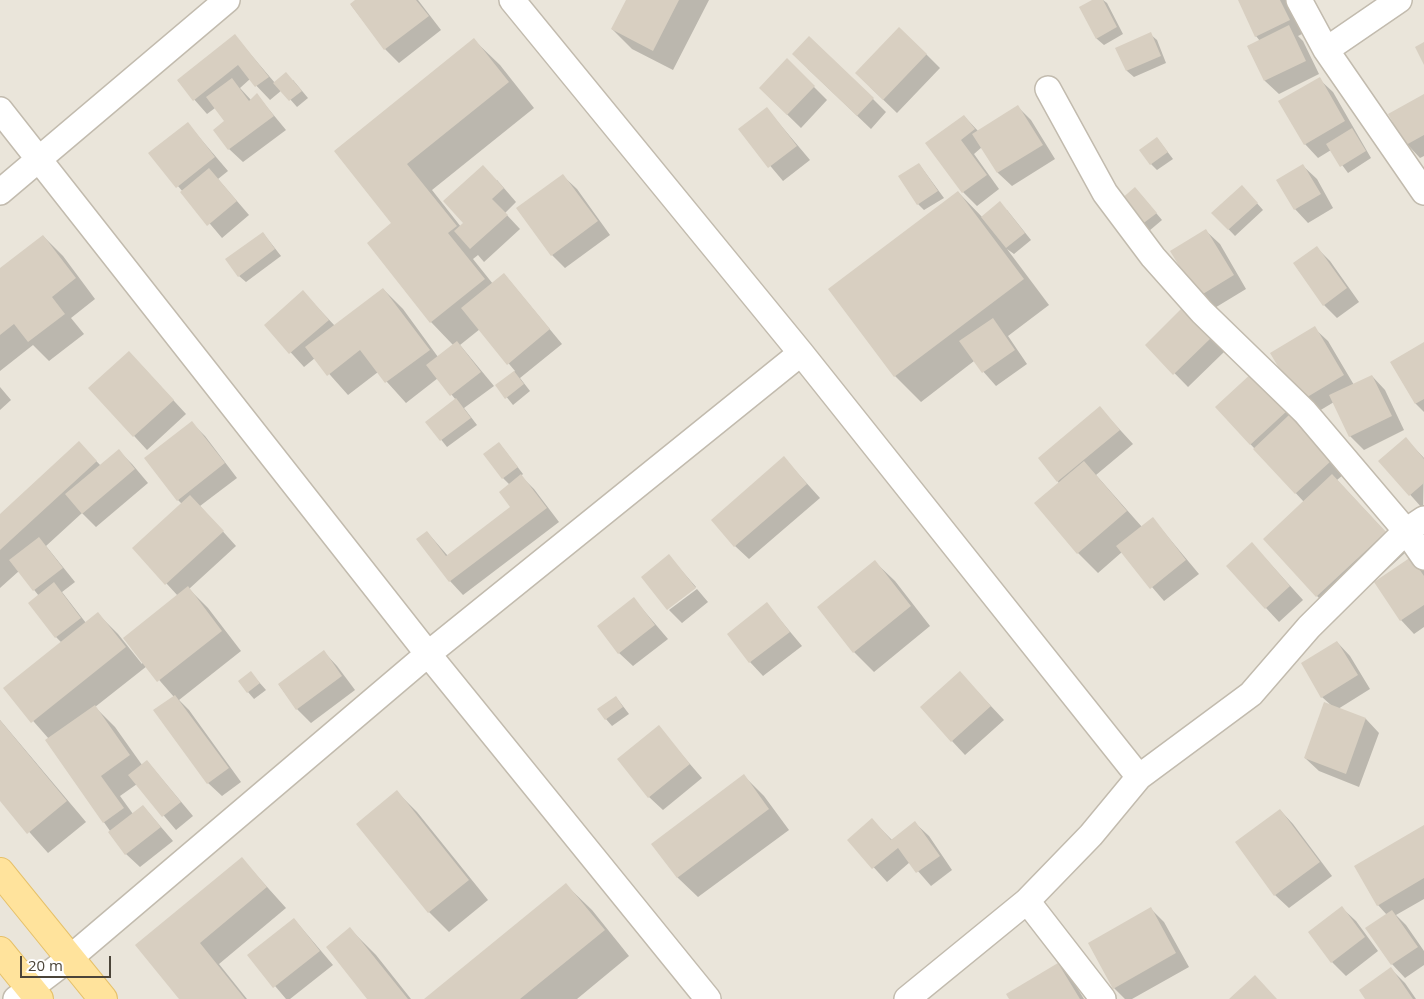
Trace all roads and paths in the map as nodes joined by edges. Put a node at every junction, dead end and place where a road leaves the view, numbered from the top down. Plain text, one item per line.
1 (227, 0) edge
2 (512, 0) edge
3 (1299, 0) edge
4 (1399, 0) edge
5 (1326, 50) junction
6 (1048, 89) dead end
7 (0, 110) edge
8 (39, 160) junction
9 (0, 192) edge
10 (1424, 192) edge
11 (801, 353) junction
12 (1415, 525) edge
13 (1424, 557) edge
14 (428, 654) junction
15 (1139, 777) junction
16 (0, 872) edge
17 (1027, 901) junction
18 (0, 951) edge
19 (70, 958) junction
20 (28, 995) edge
21 (103, 999) edge
22 (708, 999) edge
23 (907, 999) edge
24 (1103, 999) edge

1 - 8 street
2 - 11 street
3 - 5 street
4 - 5 street
5 - 10 street
6 - 12 street
7 - 8 street
8 - 9 street
8 - 14 street
11 - 14 street
11 - 15 street
12 - 13 street
12 - 15 street
14 - 19 street
14 - 22 street
15 - 17 street
16 - 19 main road
17 - 23 street
17 - 24 street
18 - 20 main road
19 - 20 street
19 - 21 main road

